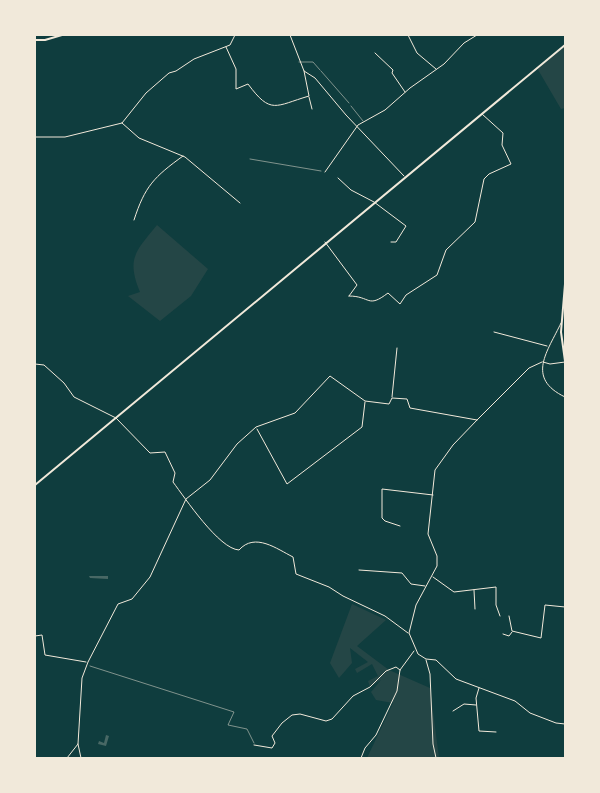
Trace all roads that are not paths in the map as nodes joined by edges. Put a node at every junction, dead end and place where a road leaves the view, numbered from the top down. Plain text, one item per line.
1 (62, 35) edge
2 (235, 35) edge
3 (290, 35) edge
4 (408, 35) edge
5 (477, 35) edge
6 (35, 40) edge
7 (565, 44) edge
8 (226, 46) junction
9 (375, 53) dead end
10 (299, 62) junction
11 (436, 69) junction
12 (320, 70) road end
13 (304, 71) junction
14 (405, 93) junction
15 (309, 96) junction
16 (351, 106) road end
17 (312, 109) dead end
18 (481, 114) junction
19 (363, 121) junction
20 (122, 123) junction
21 (358, 125) junction
22 (35, 137) edge
23 (184, 156) junction
24 (325, 172) road end
25 (405, 177) junction
26 (338, 178) dead end
27 (374, 202) junction
28 (240, 203) dead end
29 (134, 220) dead end
30 (325, 242) junction
31 (391, 242) dead end
32 (565, 284) edge
33 (562, 323) junction
34 (494, 332) dead end
35 (561, 332) junction
36 (556, 334) junction
37 (548, 346) junction
38 (397, 348) dead end
39 (565, 361) edge
40 (542, 362) junction
41 (35, 364) edge
42 (564, 396) edge
43 (392, 398) junction
44 (365, 401) junction
45 (116, 418) junction
46 (477, 420) junction
47 (257, 429) dead end
48 (35, 485) edge
49 (433, 495) junction
50 (186, 499) junction
51 (400, 526) dead end
52 (359, 570) dead end
53 (432, 576) junction
54 (426, 586) junction
55 (474, 589) junction
56 (565, 607) edge
57 (475, 609) dead end
58 (500, 616) dead end
59 (509, 616) dead end
60 (512, 631) junction
61 (409, 633) junction
62 (503, 634) dead end
63 (35, 636) edge
64 (414, 650) junction
65 (426, 659) junction
66 (88, 662) junction
67 (400, 670) junction
68 (479, 687) junction
69 (476, 705) junction
70 (453, 710) dead end
71 (565, 724) edge
72 (496, 732) dead end
73 (78, 744) junction
74 (254, 745) road end
75 (67, 758) edge
76 (82, 758) edge
77 (361, 758) edge
78 (436, 758) edge

1 - 6 main road
2 - 8 street
3 - 10 street
4 - 11 street
5 - 11 street
7 - 18 main road
8 - 15 street
8 - 20 street
9 - 14 street
10 - 12 lane
10 - 13 street
11 - 14 street
13 - 15 street
13 - 21 street
14 - 19 street
15 - 17 street
16 - 19 lane
18 - 25 main road
18 - 30 street
19 - 21 street
20 - 22 street
20 - 23 street
21 - 24 street
21 - 25 street
23 - 28 street
23 - 29 street
25 - 27 main road
26 - 27 street
27 - 30 main road
27 - 31 street
30 - 45 main road
32 - 33 main road
33 - 35 main road
33 - 36 street
34 - 37 street
35 - 36 street
35 - 39 main road
36 - 37 street
37 - 40 street
38 - 43 street
39 - 40 street
40 - 42 street
40 - 46 street
41 - 45 street
43 - 44 street
43 - 46 street
44 - 47 street
44 - 50 street
45 - 48 main road
45 - 50 street
46 - 49 street
49 - 51 street
49 - 53 street
50 - 61 street
50 - 66 street
52 - 54 street
53 - 54 street
53 - 55 street
54 - 61 street
55 - 57 street
55 - 58 street
56 - 60 street
59 - 60 street
60 - 62 street
61 - 64 street
63 - 66 street
64 - 65 street
64 - 67 street
65 - 68 street
65 - 78 street
66 - 73 street
67 - 74 street
67 - 77 street
68 - 69 street
68 - 71 street
69 - 70 street
69 - 72 street
73 - 75 street
73 - 76 street

